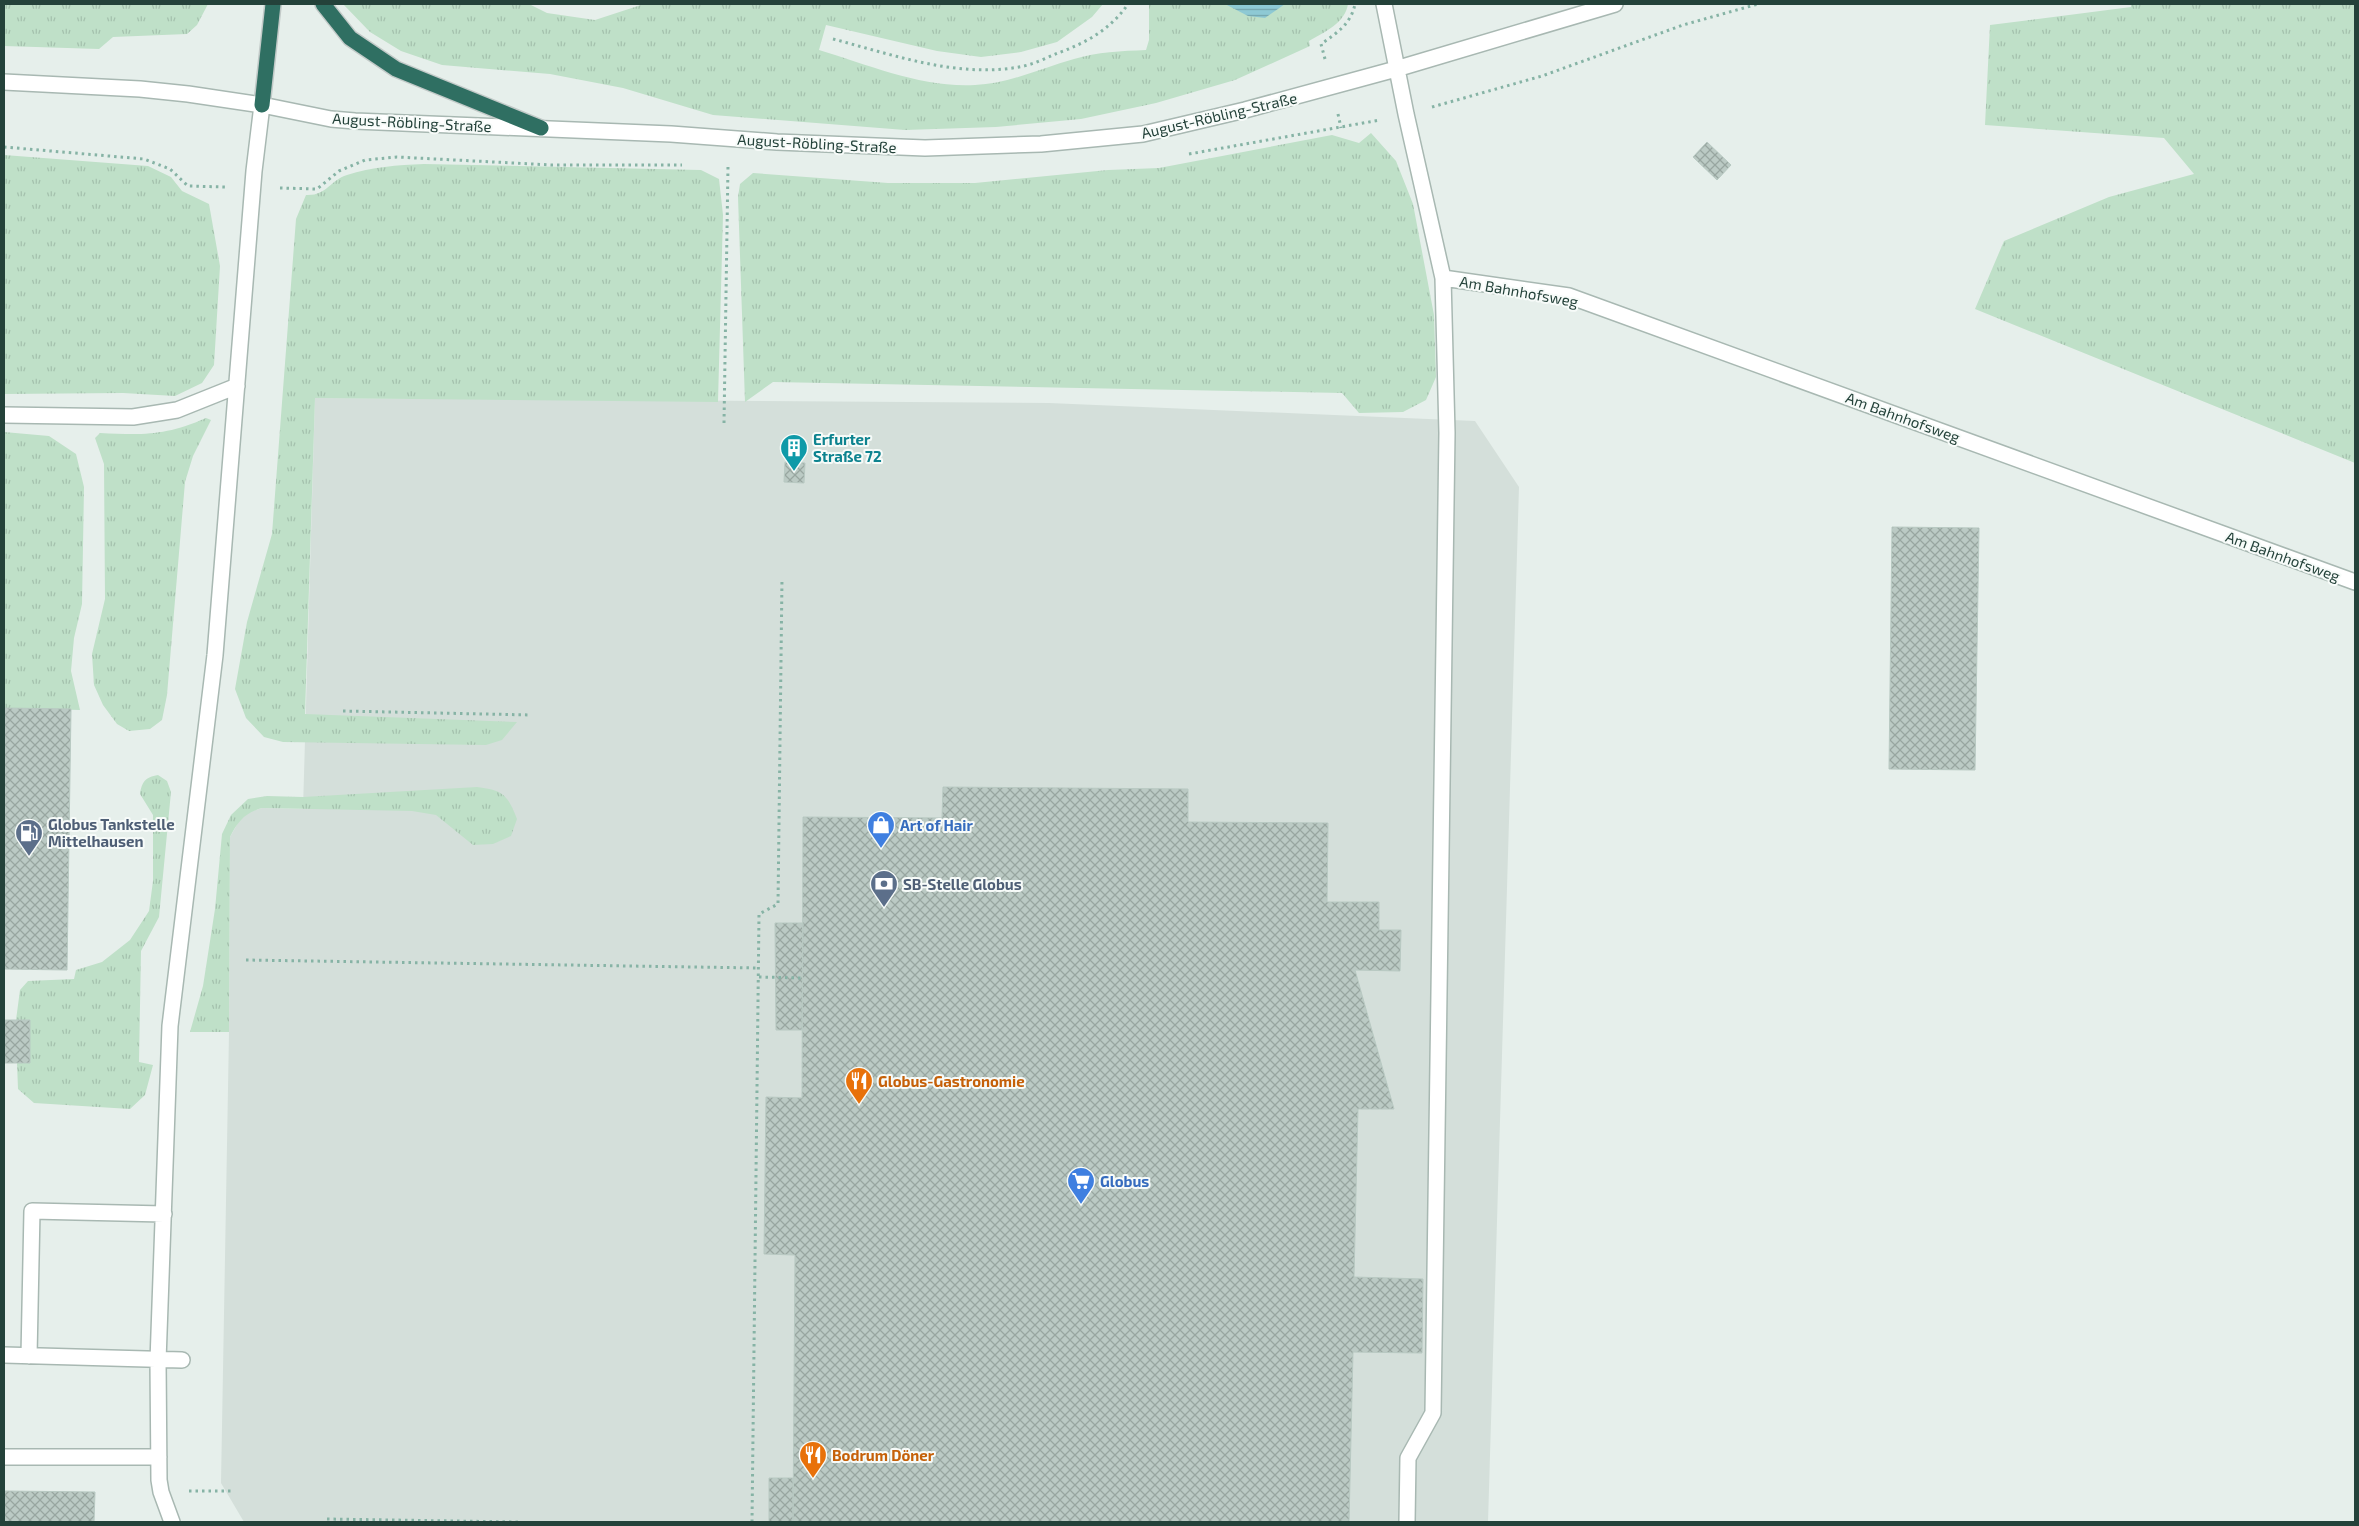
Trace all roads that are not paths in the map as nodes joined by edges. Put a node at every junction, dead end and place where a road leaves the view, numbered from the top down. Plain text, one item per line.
1 (273, 4) edge
2 (323, 4) edge
3 (1384, 4) edge
4 (1614, 4) edge
5 (1396, 69) junction
6 (4, 82) edge
7 (262, 105) junction
8 (541, 128) junction
9 (1444, 278) junction
10 (237, 386) junction
11 (4, 415) edge
12 (2355, 582) edge
13 (164, 1214) junction
14 (4, 1355) edge
15 (29, 1356) junction
16 (158, 1360) junction
17 (182, 1360) dead end
18 (4, 1457) edge
19 (159, 1457) junction
20 (172, 1522) edge
21 (1407, 1522) edge

1 - 7 highway
2 - 8 highway
3 - 5 street
4 - 5 street, August-Röbling-Straße
5 - 8 street, August-Röbling-Straße
5 - 9 street
6 - 7 street, August-Röbling-Straße
7 - 8 street, August-Röbling-Straße
7 - 10 street
9 - 12 street, Am Bahnhofsweg
9 - 21 street
10 - 11 street
10 - 13 street
13 - 15 street
13 - 16 street
14 - 15 street
15 - 16 street
16 - 17 street
16 - 19 street
18 - 19 street
19 - 20 street

